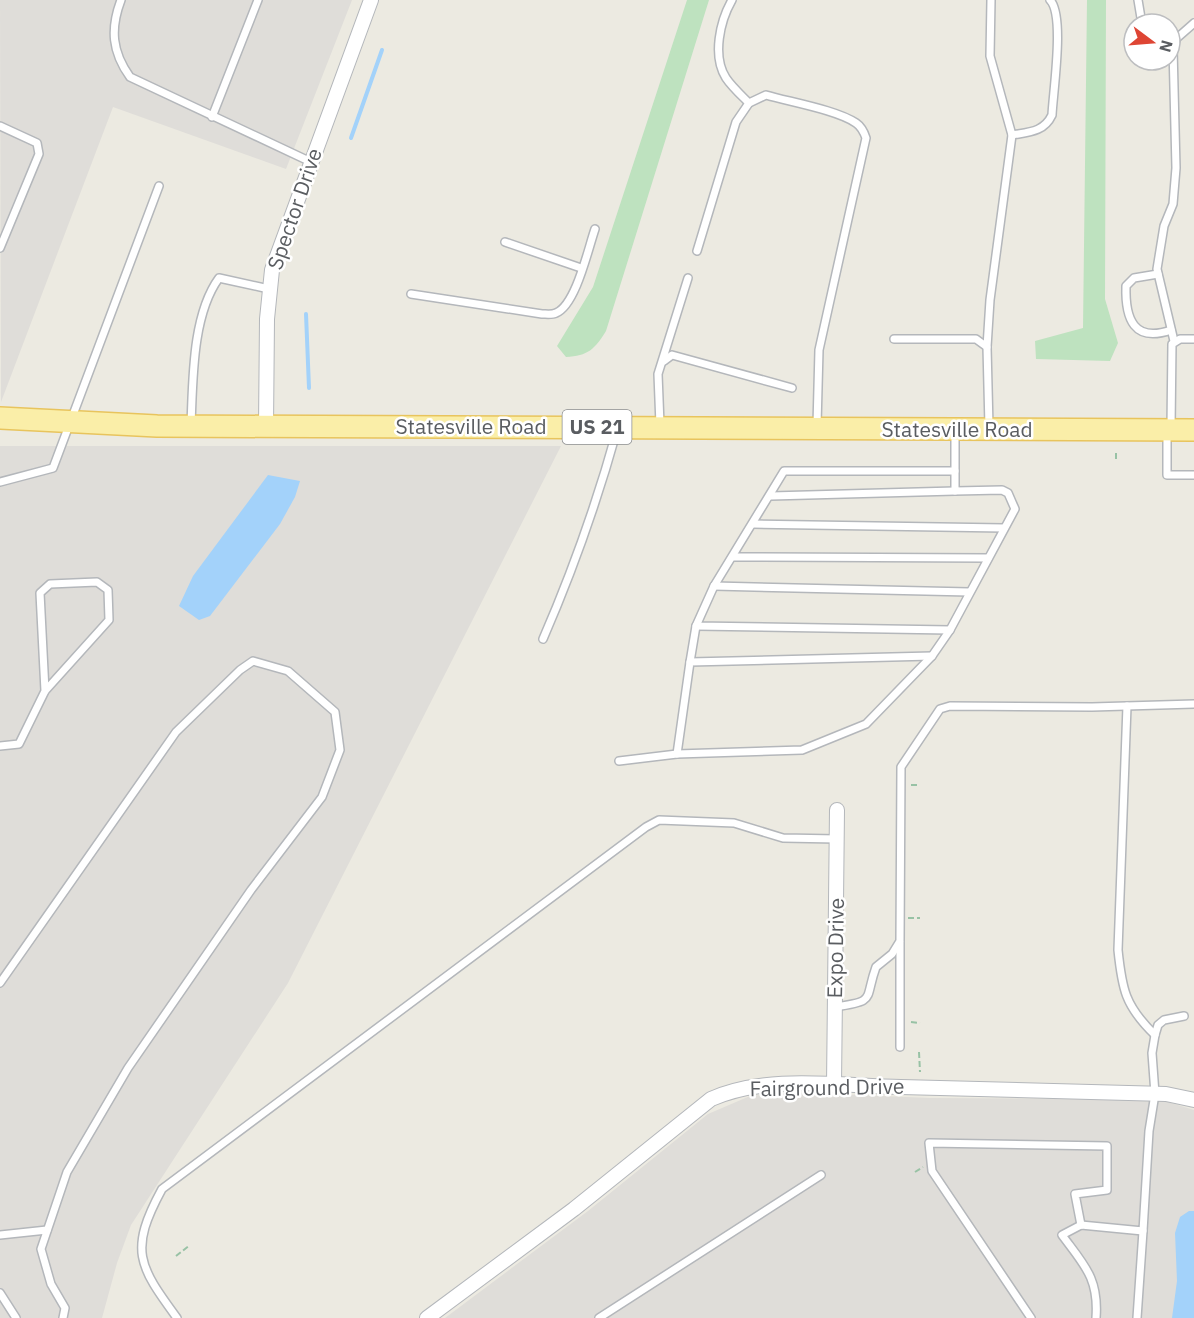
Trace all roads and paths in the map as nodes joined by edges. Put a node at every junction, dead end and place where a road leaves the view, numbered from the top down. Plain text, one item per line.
1 (121, 0) edge
2 (258, 0) edge
3 (371, 0) edge
4 (732, 0) edge
5 (991, 0) edge
6 (1050, 0) edge
7 (1194, 23) edge
8 (1182, 34) edge
9 (1173, 72) edge
10 (749, 103) junction
11 (212, 117) junction
12 (0, 126) edge
13 (1012, 135) junction
14 (311, 162) junction
15 (159, 186) dead end
16 (595, 229) dead end
17 (505, 242) dead end
18 (0, 248) edge
19 (697, 251) dead end
20 (581, 268) junction
21 (1158, 274) junction
22 (688, 278) dead end
23 (268, 289) junction
24 (411, 294) dead end
25 (1171, 330) junction
26 (894, 339) dead end
27 (1194, 339) edge
28 (1174, 340) junction
29 (987, 347) junction
30 (664, 361) junction
31 (792, 388) dead end
32 (0, 418) edge
33 (69, 423) junction
34 (191, 426) junction
35 (266, 426) junction
36 (617, 427) junction
37 (660, 428) junction
38 (818, 430) junction
39 (954, 430) junction
40 (989, 430) junction
41 (1169, 430) junction
42 (1194, 430) edge
43 (1116, 453) dead end
44 (1116, 459) dead end
45 (955, 471) junction
46 (1194, 475) edge
47 (0, 482) edge
48 (955, 491) junction
49 (771, 496) junction
50 (753, 524) junction
51 (1004, 528) junction
52 (734, 556) junction
53 (988, 558) junction
54 (714, 586) junction
55 (969, 592) junction
56 (696, 626) junction
57 (950, 630) junction
58 (543, 639) dead end
59 (932, 656) junction
60 (690, 662) junction
61 (45, 691) junction
62 (1194, 704) edge
63 (1127, 706) junction
64 (0, 746) edge
65 (677, 754) junction
66 (619, 761) dead end
67 (837, 810) dead end
68 (837, 839) junction
69 (900, 941) junction
70 (0, 983) edge
71 (835, 1007) junction
72 (1184, 1016) dead end
73 (1155, 1035) junction
74 (900, 1047) dead end
75 (920, 1052) dead end
76 (920, 1072) dead end
77 (834, 1086) junction
78 (1155, 1094) junction
79 (1194, 1100) edge
80 (820, 1175) dead end
81 (1081, 1225) junction
82 (47, 1230) junction
83 (1143, 1231) junction
84 (0, 1235) edge
85 (190, 1245) dead end
86 (176, 1256) dead end
87 (0, 1293) edge
88 (16, 1318) edge
89 (63, 1318) edge
90 (177, 1318) edge
91 (427, 1318) edge
92 (599, 1318) edge
93 (1031, 1318) edge
94 (1096, 1318) edge
95 (1137, 1318) edge

1 - 11 lane
2 - 11 lane
3 - 14 street, Spector Drive
4 - 10 lane
5 - 13 lane
6 - 13 lane
7 - 8 lane
9 - 21 lane
10 - 19 lane
10 - 38 lane
11 - 14 lane
12 - 18 lane
13 - 29 lane
14 - 23 street, Spector Drive
15 - 33 lane
16 - 20 lane
17 - 20 lane
20 - 24 lane
21 - 25 lane
21 - 25 lane
22 - 30 lane
23 - 34 lane
23 - 35 street, Spector Drive
25 - 28 lane
26 - 29 lane
27 - 28 lane
28 - 41 lane
29 - 40 lane
30 - 31 lane
30 - 37 lane
32 - 33 main road, Statesville Road / US 21
33 - 34 main road, Statesville Road / US 21
33 - 47 lane
34 - 35 main road, Statesville Road / US 21
35 - 36 main road, Statesville Road / US 21
36 - 37 main road, Statesville Road / US 21
36 - 58 lane
37 - 38 main road, Statesville Road / US 21
38 - 39 main road, Statesville Road / US 21
39 - 40 main road, Statesville Road / US 21
39 - 45 lane
40 - 41 main road, Statesville Road / US 21
41 - 42 main road, Statesville Road / US 21
41 - 46 lane
43 - 44 path
45 - 48 lane
45 - 49 lane
48 - 49 lane
48 - 51 lane
49 - 50 lane
50 - 51 lane
50 - 52 lane
51 - 53 lane
52 - 53 lane
52 - 54 lane
53 - 55 lane
54 - 55 lane
54 - 56 lane
55 - 57 lane
56 - 57 lane
56 - 60 lane
57 - 59 lane
59 - 60 lane
59 - 65 lane
60 - 65 lane
61 - 61 lane
61 - 64 lane
62 - 63 lane
63 - 69 lane
63 - 73 lane
65 - 66 lane
67 - 68 street, Expo Drive
68 - 71 street, Expo Drive
68 - 90 lane
69 - 71 lane
69 - 74 lane
70 - 82 lane
71 - 77 street, Expo Drive
72 - 73 lane
73 - 78 lane
75 - 76 path
77 - 78 street, Fairground Drive
77 - 91 street, Fairground Drive
78 - 79 street, Fairground Drive
78 - 83 lane
80 - 92 lane
81 - 83 lane
81 - 93 lane
81 - 94 lane
82 - 84 lane
82 - 89 lane
83 - 95 lane
85 - 86 path
87 - 88 lane

